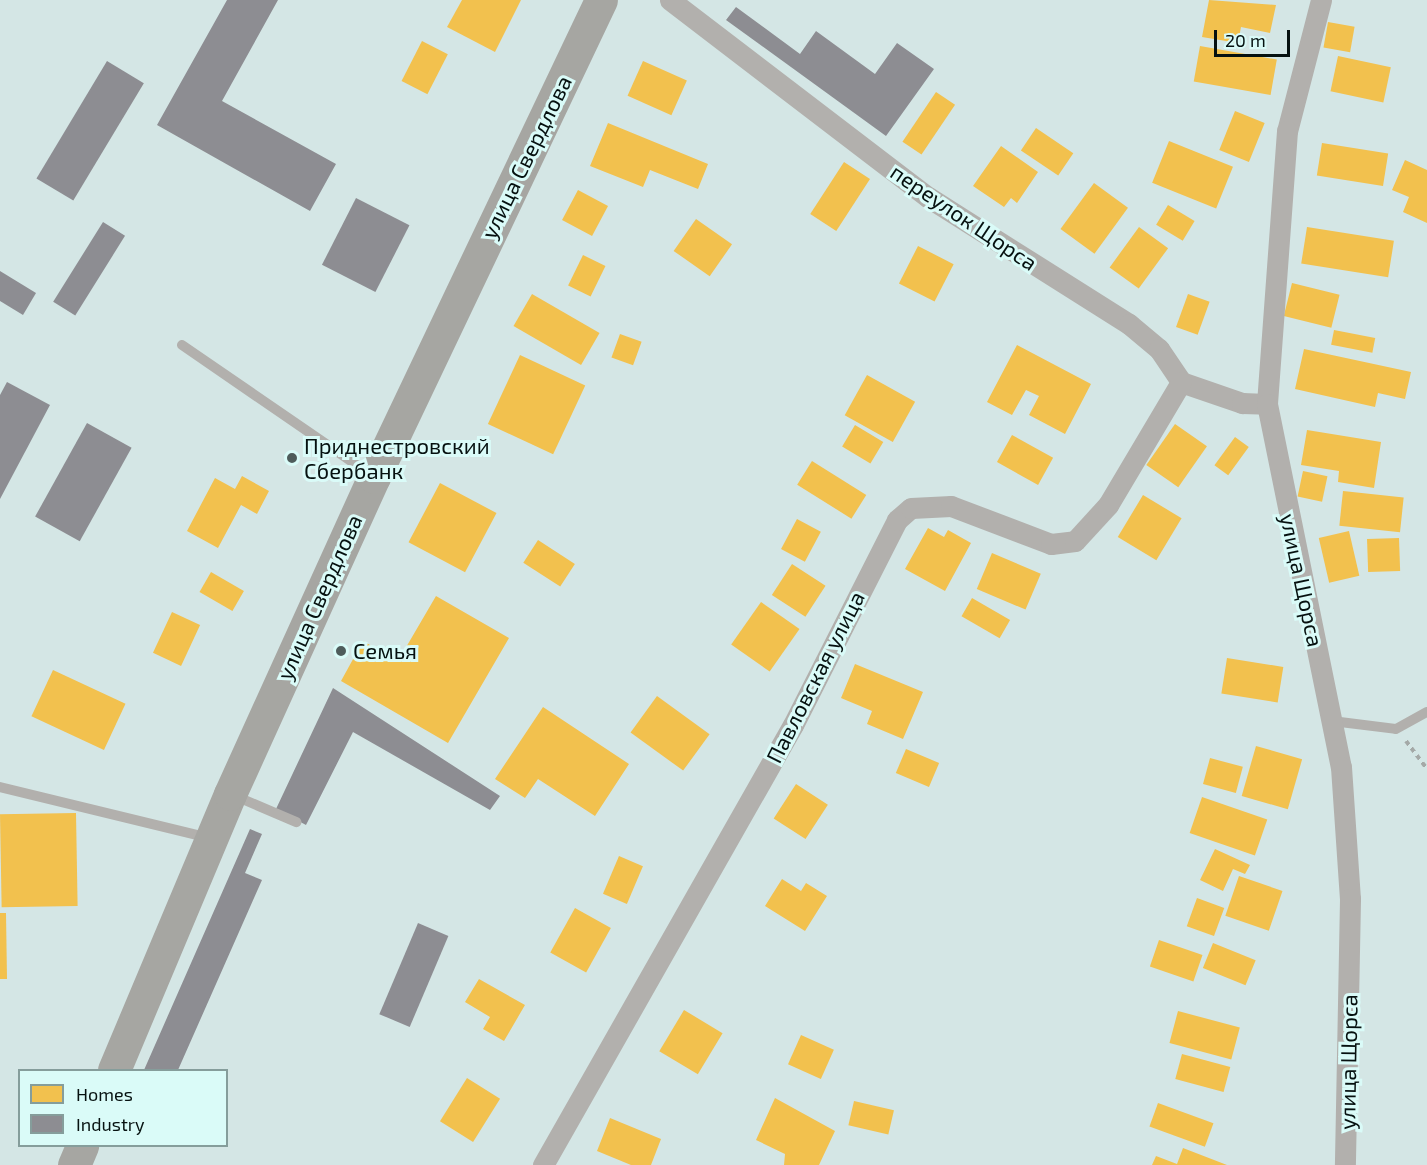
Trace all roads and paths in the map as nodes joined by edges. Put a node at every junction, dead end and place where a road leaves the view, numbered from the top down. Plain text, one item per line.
1 (601, 0) edge
2 (670, 0) edge
3 (1321, 0) edge
4 (182, 345) dead end
5 (1181, 382) junction
6 (1267, 404) junction
7 (374, 477) junction
8 (1427, 712) edge
9 (1332, 721) junction
10 (1396, 729) junction
11 (1427, 769) edge
12 (0, 787) edge
13 (230, 794) junction
14 (296, 822) dead end
15 (212, 838) junction
16 (115, 1069) edge
17 (82, 1147) edge
18 (74, 1165) edge
19 (543, 1165) edge
20 (1345, 1165) edge

1 - 7 highway, улица Свердлова
2 - 5 street, переулок Щорса
3 - 6 street, улица Щорса
4 - 7 lane
5 - 6 street
5 - 19 street, Павловская улица
6 - 9 street, улица Щорса
7 - 13 highway, улица Свердлова
8 - 10 lane
9 - 10 lane
9 - 20 street, улица Щорса
10 - 11 path
12 - 15 lane
13 - 14 lane
13 - 15 highway, улица Свердлова
15 - 16 highway, улица Свердлова
17 - 18 highway

